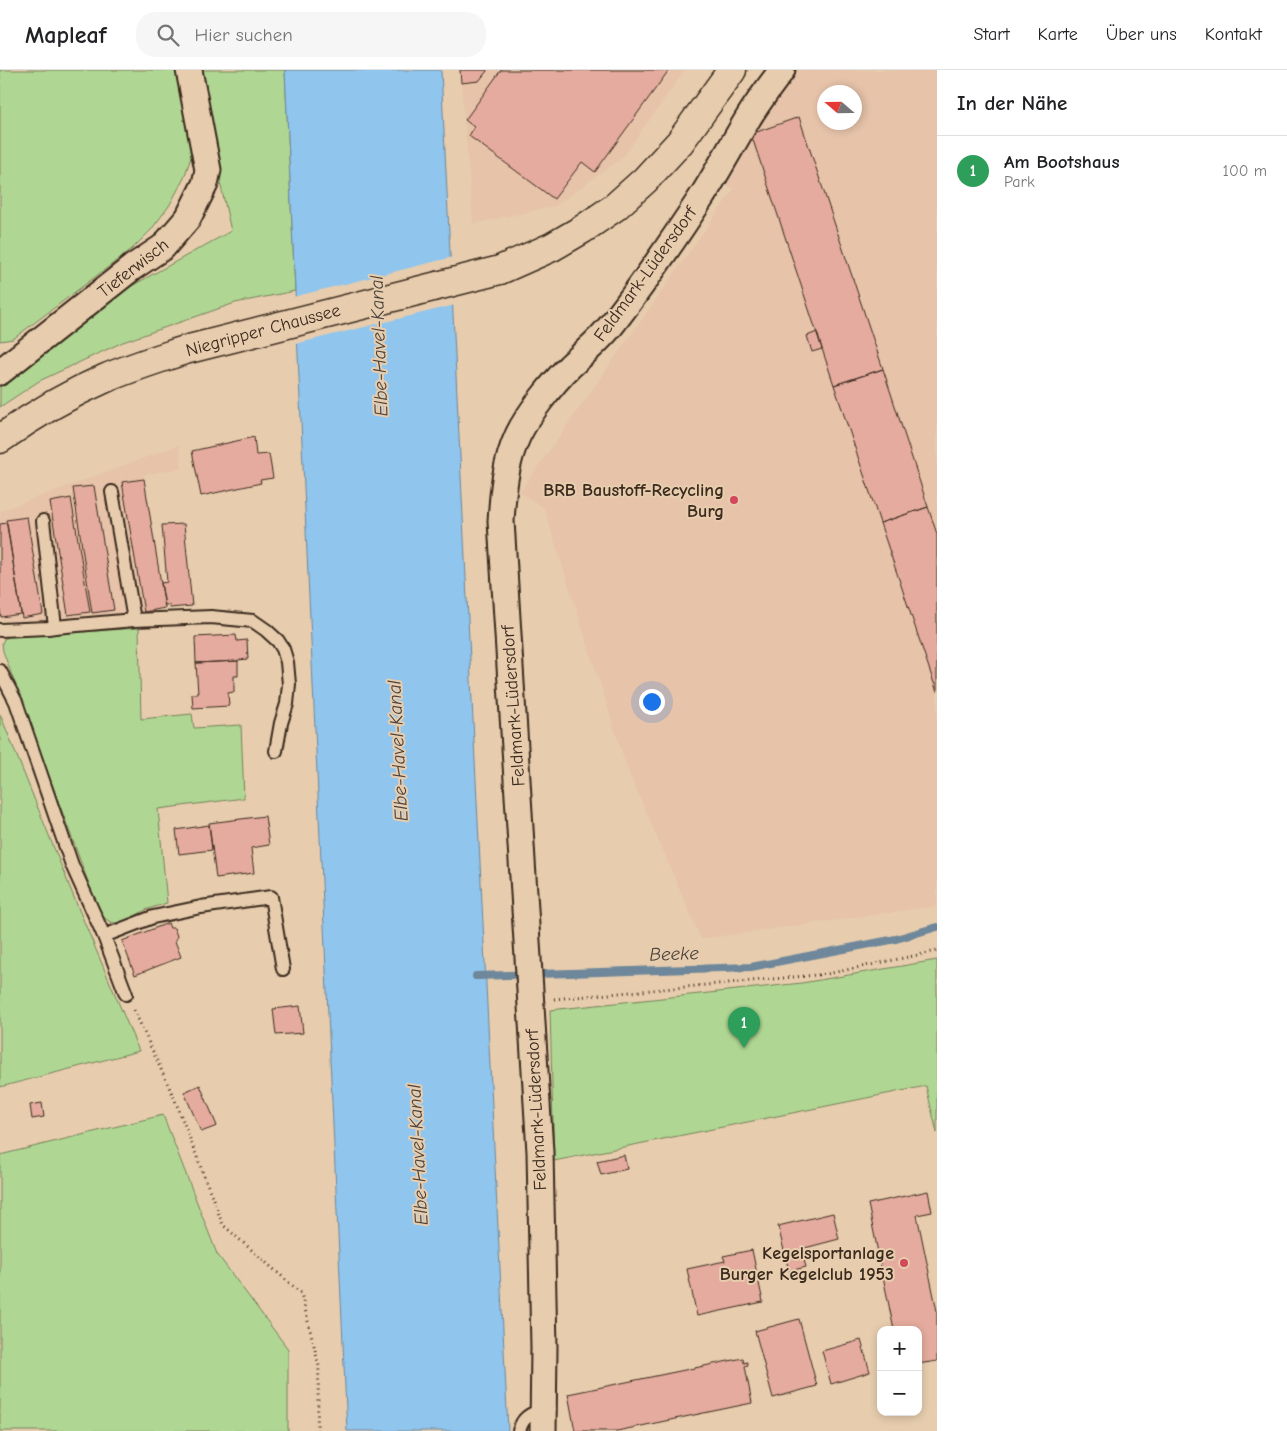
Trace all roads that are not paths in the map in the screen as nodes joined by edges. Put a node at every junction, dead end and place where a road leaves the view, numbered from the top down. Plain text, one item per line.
1 (189, 70) edge
2 (732, 70) edge
3 (782, 70) edge
4 (0, 372) edge
5 (0, 439) edge
6 (112, 492) dead end
7 (43, 521) dead end
8 (134, 620) junction
9 (55, 626) junction
10 (0, 630) edge
11 (0, 671) edge
12 (276, 751) dead end
13 (104, 936) junction
14 (283, 969) dead end
15 (126, 994) road end
16 (543, 1420) edge
17 (519, 1431) edge

1 - 4 street, Tieferwisch
2 - 5 main road, Niegripper Chaussee
3 - 16 street, Feldmark-Lüdersdorf
6 - 8 lane
7 - 9 lane
8 - 9 lane
8 - 12 lane
9 - 10 lane
11 - 13 lane
13 - 14 lane
13 - 15 lane
16 - 17 lane

